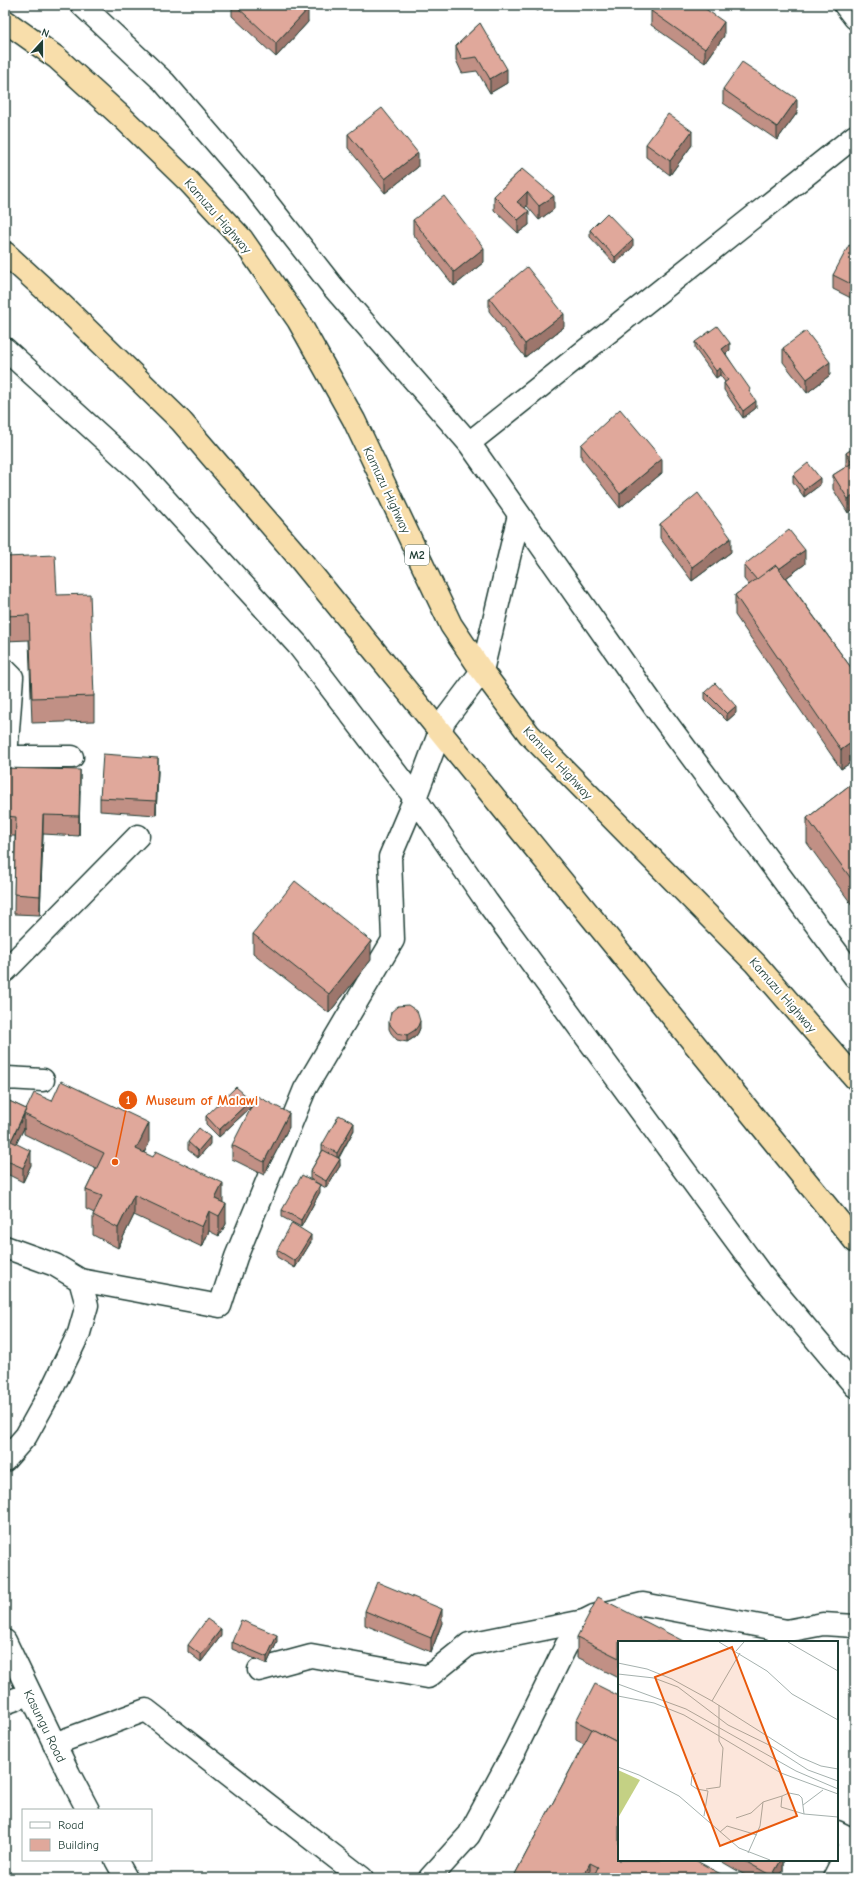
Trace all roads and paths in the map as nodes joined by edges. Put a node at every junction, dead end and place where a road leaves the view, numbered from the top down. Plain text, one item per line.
1 (82, 5) edge
2 (845, 5) edge
3 (855, 18) edge
4 (5, 21) edge
5 (855, 136) edge
6 (5, 253) edge
7 (5, 349) edge
8 (469, 443) junction
9 (520, 514) junction
10 (5, 670) edge
11 (482, 671) junction
12 (440, 731) junction
13 (5, 757) edge
14 (72, 757) dead end
15 (415, 798) junction
16 (138, 836) dead end
17 (5, 971) edge
18 (855, 977) edge
19 (855, 1078) edge
20 (5, 1080) edge
21 (43, 1080) dead end
22 (855, 1242) edge
23 (5, 1247) edge
24 (80, 1280) junction
25 (855, 1386) edge
26 (5, 1460) edge
27 (584, 1621) junction
28 (855, 1626) edge
29 (782, 1636) edge
30 (5, 1641) edge
31 (259, 1670) dead end
32 (30, 1694) junction
33 (5, 1703) edge
34 (54, 1744) junction
35 (87, 1809) edge
36 (848, 1838) edge
37 (117, 1861) edge
38 (126, 1878) edge
39 (362, 1878) edge
40 (430, 1878) edge
41 (834, 1878) edge

1 - 8 street
2 - 3 street
4 - 11 highway, Kamuzu Highway / M2
5 - 8 street
6 - 12 highway
7 - 15 street
8 - 9 street
9 - 11 street
9 - 18 street
10 - 13 street
11 - 12 street
11 - 19 highway, Kamuzu Highway / M2
12 - 15 street
12 - 22 highway
13 - 14 street
15 - 24 street
15 - 25 street
16 - 17 street
20 - 21 street
23 - 24 street
24 - 26 street
27 - 29 street
27 - 31 street
27 - 40 street
28 - 29 street
30 - 32 street, Kasungu Road
32 - 33 street
32 - 34 street, Kasungu Road
34 - 35 street, Kasungu Road
34 - 39 street
36 - 41 street
37 - 38 street

